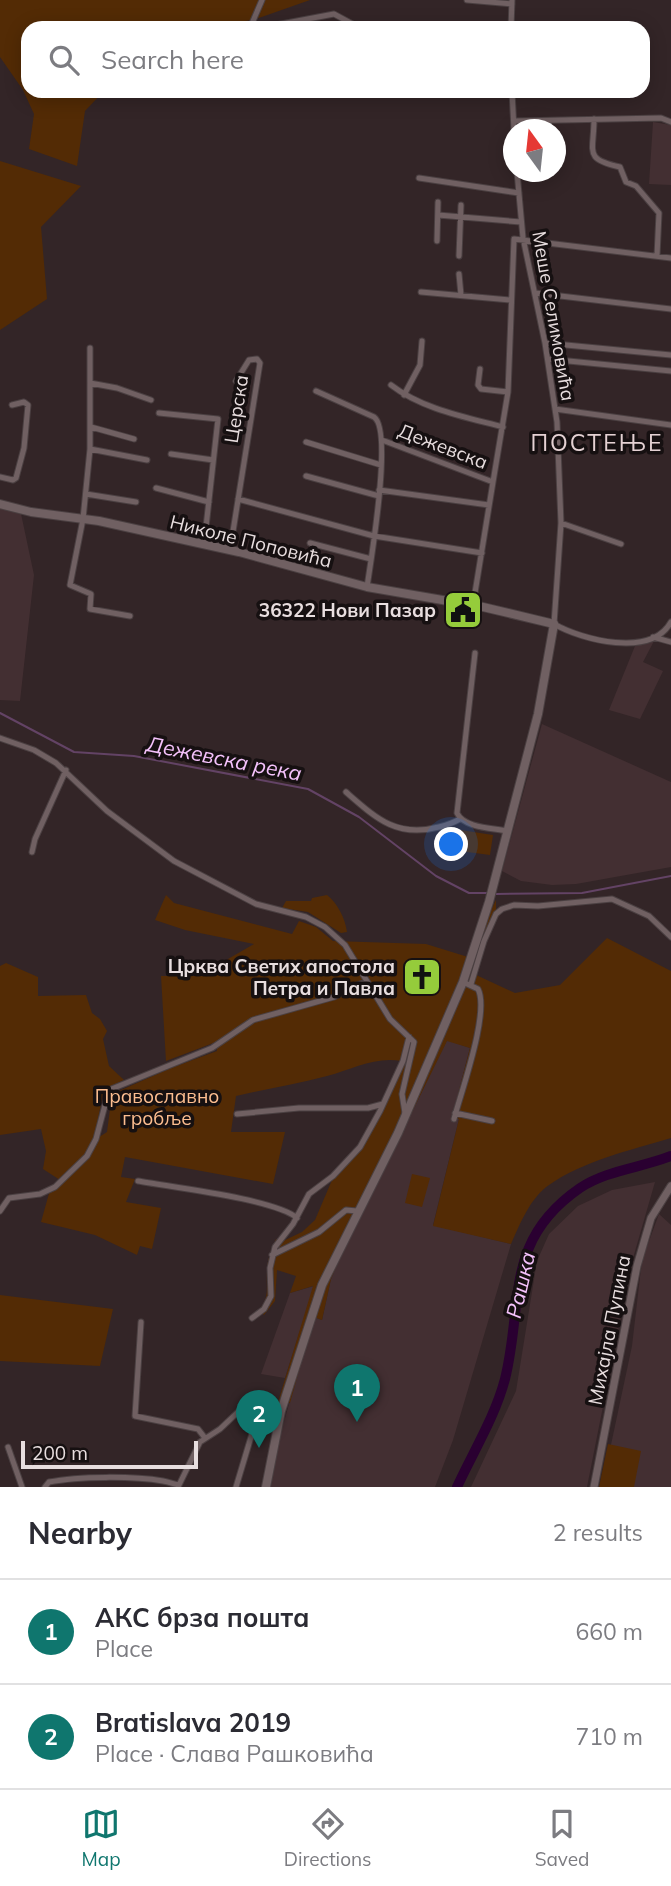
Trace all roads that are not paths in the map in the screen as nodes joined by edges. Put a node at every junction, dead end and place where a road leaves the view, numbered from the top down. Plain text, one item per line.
1 (262, 0) edge
2 (467, 0) edge
3 (512, 2) edge
4 (253, 21) edge
5 (297, 21) edge
6 (347, 21) edge
7 (511, 21) edge
8 (512, 98) edge
9 (514, 119) edge
10 (594, 119) junction
11 (566, 120) edge
12 (671, 122) edge
13 (419, 178) dead end
14 (518, 182) edge
15 (519, 193) junction
16 (438, 202) dead end
17 (461, 205) dead end
18 (438, 215) junction
19 (461, 217) junction
20 (521, 222) junction
21 (523, 238) junction
22 (437, 241) dead end
23 (657, 256) junction
24 (459, 257) dead end
25 (671, 258) edge
26 (459, 274) dead end
27 (421, 292) dead end
28 (535, 293) junction
29 (461, 296) junction
30 (511, 300) junction
31 (671, 309) edge
32 (422, 341) dead end
33 (545, 343) junction
34 (90, 348) dead end
35 (671, 355) edge
36 (548, 359) junction
37 (480, 369) dead end
38 (671, 372) edge
39 (236, 382) dead end
40 (90, 383) junction
41 (391, 385) dead end
42 (316, 391) dead end
43 (508, 392) junction
44 (404, 395) junction
45 (151, 400) dead end
46 (12, 405) dead end
47 (555, 409) junction
48 (159, 413) dead end
49 (671, 425) edge
50 (91, 427) junction
51 (503, 427) junction
52 (134, 439) dead end
53 (382, 440) junction
54 (306, 442) dead end
55 (90, 449) junction
56 (171, 454) dead end
57 (147, 460) dead end
58 (213, 460) junction
59 (382, 465) junction
60 (306, 476) dead end
61 (0, 477) edge
62 (493, 482) junction
63 (156, 488) dead end
64 (379, 493) junction
65 (86, 494) junction
66 (238, 499) junction
67 (136, 502) dead end
68 (209, 502) junction
69 (0, 504) edge
70 (489, 505) junction
71 (83, 519) junction
72 (561, 523) junction
73 (374, 536) junction
74 (310, 543) dead end
75 (621, 544) dead end
76 (204, 545) junction
77 (230, 551) junction
78 (482, 553) junction
79 (371, 559) junction
80 (368, 587) junction
81 (473, 605) junction
82 (130, 615) dead end
83 (671, 622) edge
84 (554, 624) junction
85 (653, 637) junction
86 (671, 642) edge
87 (475, 653) dead end
88 (0, 738) edge
89 (66, 770) junction
90 (346, 792) dead end
91 (460, 819) junction
92 (508, 831) junction
93 (32, 852) dead end
94 (671, 937) edge
95 (366, 982) junction
96 (467, 983) junction
97 (409, 1037) junction
98 (383, 1104) junction
99 (237, 1114) dead end
100 (405, 1114) junction
101 (492, 1121) dead end
102 (138, 1181) dead end
103 (671, 1186) edge
104 (0, 1211) edge
105 (357, 1211) junction
106 (297, 1218) junction
107 (272, 1255) junction
108 (252, 1318) dead end
109 (141, 1322) dead end
110 (208, 1436) junction
111 (8, 1447) dead end
112 (22, 1487) edge
113 (45, 1487) edge
114 (236, 1487) edge
115 (266, 1487) edge
116 (594, 1487) edge

1 - 4 street
2 - 3 street
3 - 7 street
5 - 6 street
8 - 9 street
10 - 11 street
10 - 12 street
10 - 23 street
13 - 15 street
14 - 15 street, Меше Селимовића
15 - 20 street, Меше Селимовића
16 - 18 street
17 - 19 street
18 - 19 street, Меше Селимовића
18 - 22 street
19 - 20 street, Меше Селимовића
19 - 24 street
20 - 21 street, Меше Селимовића
21 - 23 street
21 - 28 street, Меше Селимовића
21 - 30 street, Дежевска
23 - 25 street
26 - 29 street
27 - 29 street
28 - 31 street
28 - 33 street, Меше Селимовића
29 - 30 street
30 - 43 street, Дежевска
32 - 44 street, Дежевска
33 - 35 street
33 - 36 street, Меше Селимовића
34 - 40 street
36 - 38 street
36 - 47 street, Меше Селимовића
37 - 43 street
39 - 66 street, Церска
40 - 45 street
40 - 50 street
41 - 44 street, Дежевска
42 - 53 street
43 - 51 street, Дежевска
44 - 51 street, Дежевска
46 - 61 street
47 - 49 street
47 - 72 street, Меше Селимовића
48 - 58 street
50 - 52 street
50 - 55 street
51 - 62 street, Дежевска
53 - 59 street
53 - 62 street, Дежевска
54 - 59 street
55 - 57 street
55 - 65 street
56 - 58 street
58 - 68 street
59 - 64 street
60 - 64 street
62 - 70 street, Дежевска
63 - 68 street
64 - 70 street
64 - 73 street
65 - 67 street
65 - 71 street
66 - 73 street
66 - 77 street, Церска
68 - 76 street
69 - 71 main road, Николе Поповића
70 - 78 street, Дежевска
71 - 76 main road, Николе Поповића
71 - 82 street
72 - 75 street
72 - 84 street, Меше Селимовића
73 - 78 street
73 - 79 street
74 - 79 street
76 - 77 main road, Николе Поповића
77 - 80 main road, Николе Поповића
78 - 81 street, Дежевска
79 - 80 street
80 - 81 main road, Николе Поповића
81 - 84 main road, Николе Поповића
83 - 85 street
84 - 85 street
84 - 92 main road, Меше Селимовића
85 - 86 street
87 - 91 street
88 - 89 street
89 - 93 street
89 - 95 street
90 - 91 street
91 - 92 street
92 - 96 main road, Меше Селимовића
94 - 96 street
95 - 97 street
95 - 104 street
96 - 100 main road, Меше Селимовића
96 - 101 street
97 - 98 street
97 - 100 street
98 - 99 street
98 - 106 street
100 - 105 main road, Меше Селимовића
102 - 106 street
103 - 116 street, Михајла Пупина
105 - 107 street
105 - 115 main road, Меше Селимовића
106 - 107 street
107 - 108 street
109 - 110 street
110 - 113 street
110 - 114 street
111 - 112 street

